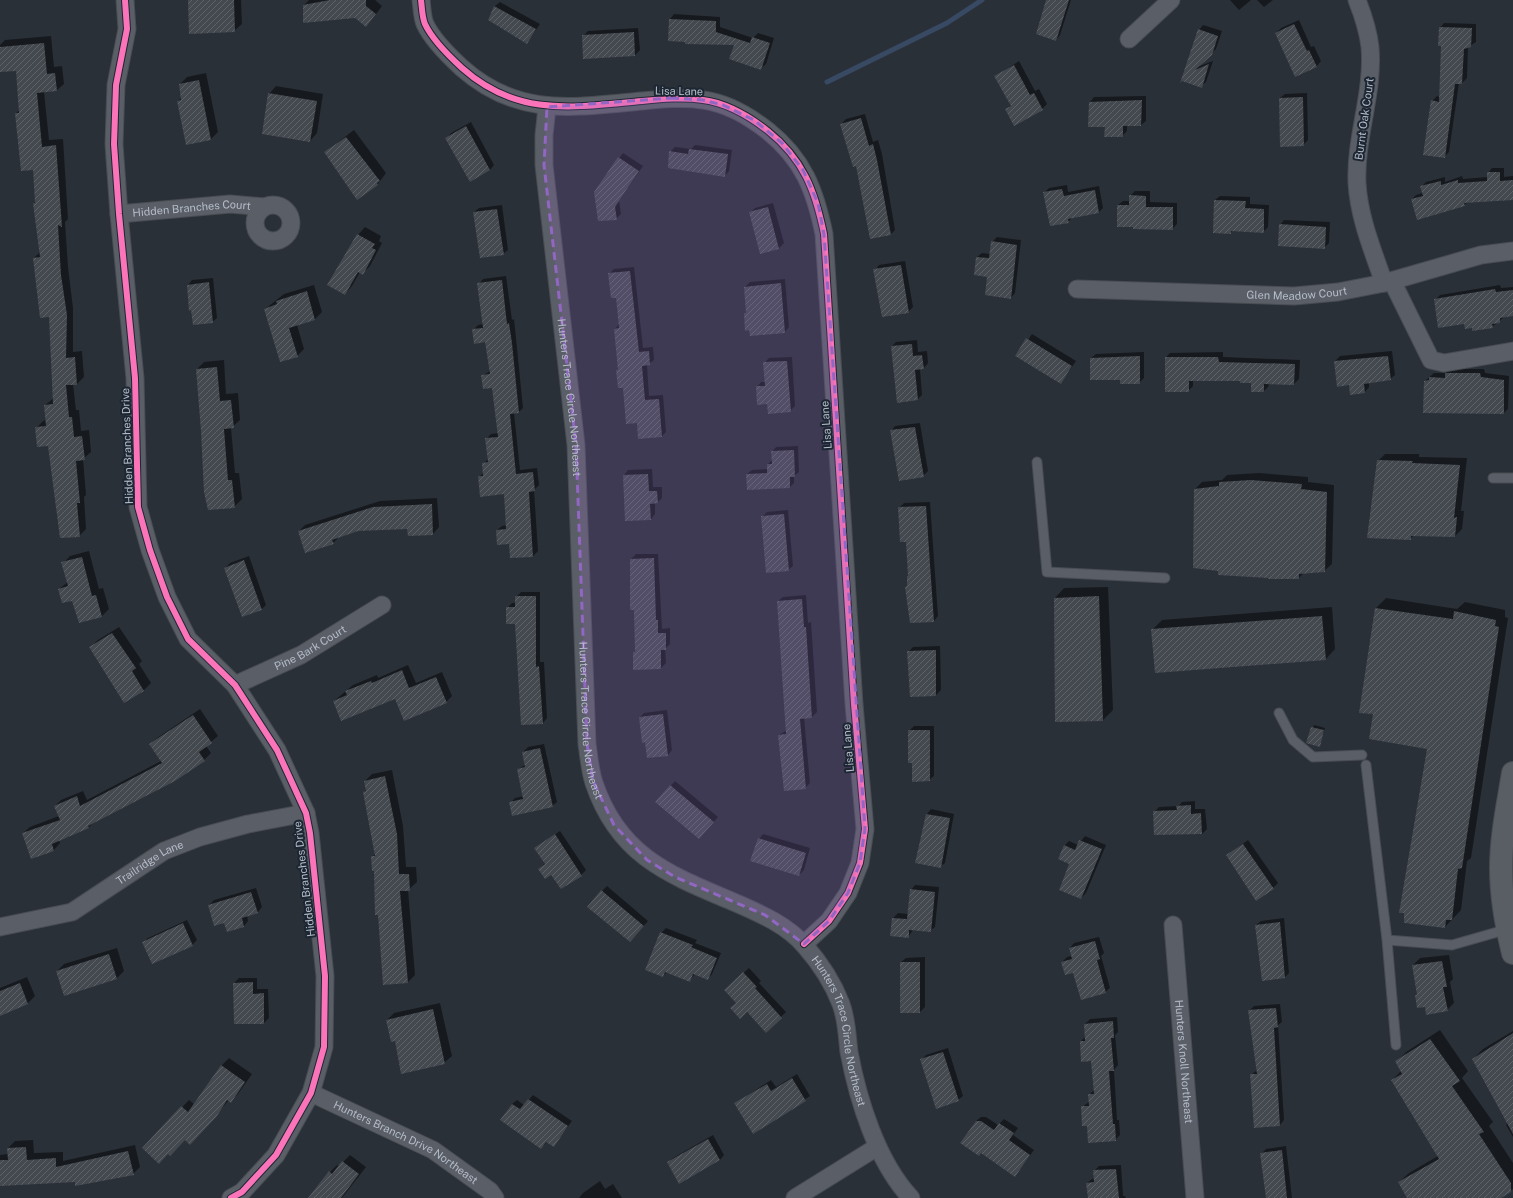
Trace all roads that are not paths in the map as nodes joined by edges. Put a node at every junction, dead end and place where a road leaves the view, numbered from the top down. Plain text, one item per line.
1 (125, 0) edge
2 (421, 0) edge
3 (1171, 0) edge
4 (1357, 0) edge
5 (1129, 39) dead end
6 (547, 107) junction
7 (264, 207) dead end
8 (119, 214) junction
9 (1513, 251) edge
10 (1388, 282) junction
11 (1077, 289) dead end
12 (1513, 351) edge
13 (1037, 462) dead end
14 (1493, 478) dead end
15 (1513, 478) edge
16 (1165, 578) dead end
17 (382, 605) dead end
18 (235, 685) junction
19 (1279, 713) dead end
20 (1362, 755) dead end
21 (1366, 765) dead end
22 (1513, 773) edge
23 (306, 813) junction
24 (1173, 925) dead end
25 (0, 927) edge
26 (1510, 930) edge
27 (1387, 940) junction
28 (804, 944) junction
29 (1513, 953) edge
30 (1396, 1045) dead end
31 (311, 1093) junction
32 (877, 1147) junction
33 (231, 1198) edge
34 (495, 1198) edge
35 (794, 1198) edge
36 (911, 1198) edge
37 (1195, 1198) edge

1 - 8 street, Hidden Branches Drive
2 - 6 street, Lisa Lane
3 - 5 street
4 - 10 street, Burnt Oak Court
6 - 28 street, Hunters Trace Circle Northeast
6 - 28 street, Lisa Lane
7 - 8 street, Hidden Branches Court
8 - 18 street, Hidden Branches Drive
9 - 10 street, Glen Meadow Court
10 - 11 street, Glen Meadow Court
10 - 12 street, Burnt Oak Court
13 - 16 lane
14 - 15 lane
17 - 18 street, Pine Bark Court
18 - 23 street, Hidden Branches Drive
19 - 20 lane
21 - 27 lane
22 - 26 street
23 - 25 street, Trailridge Lane
23 - 31 street, Hidden Branches Drive
24 - 37 street, Hunters Knoll Northeast
26 - 27 lane
26 - 29 street
27 - 30 lane
28 - 32 street, Hunters Trace Circle Northeast
31 - 33 street, Hidden Branches Drive
31 - 34 street, Hunters Branch Drive Northeast
32 - 35 street
32 - 36 street, Hunters Trace Circle Northeast

